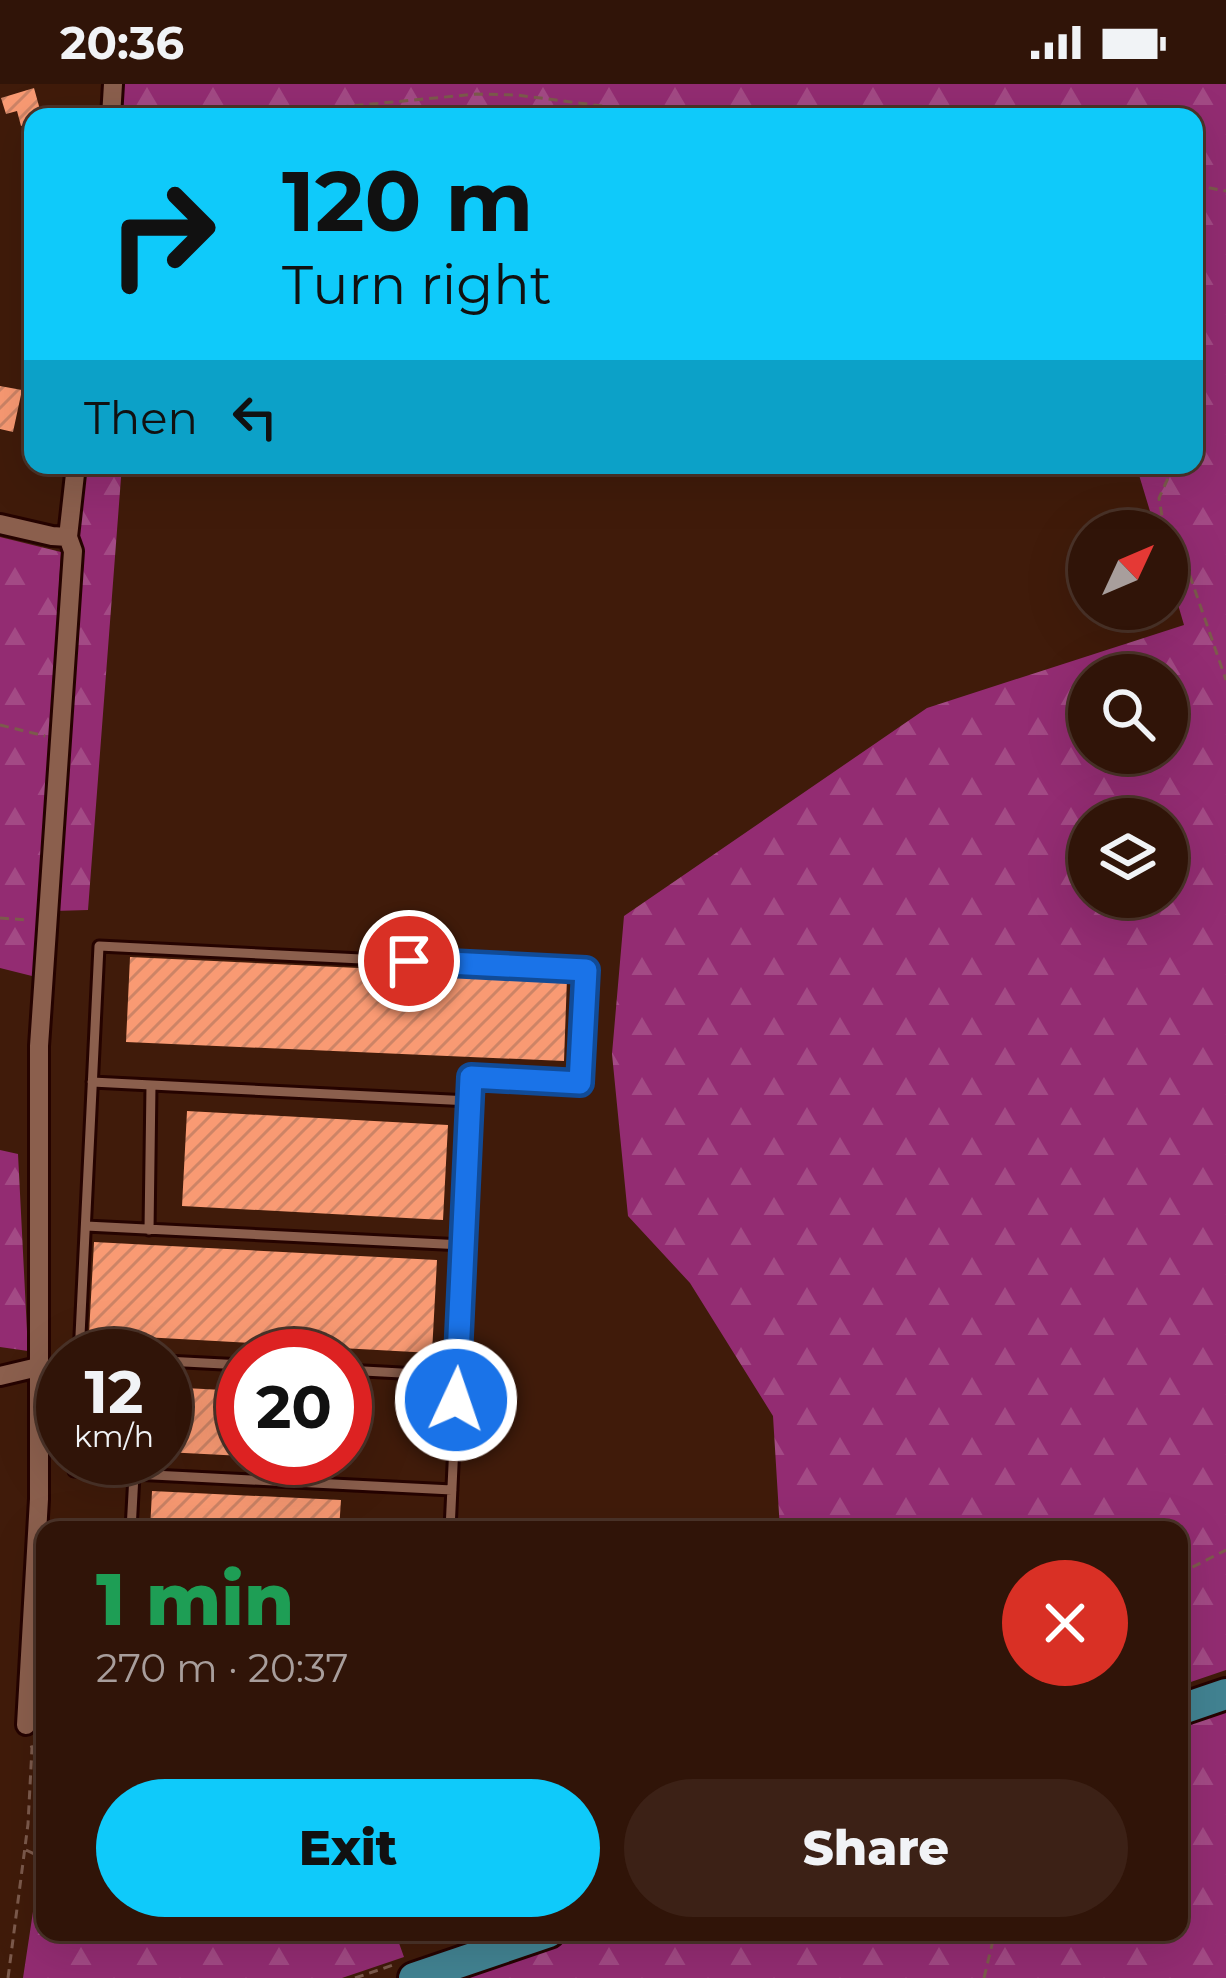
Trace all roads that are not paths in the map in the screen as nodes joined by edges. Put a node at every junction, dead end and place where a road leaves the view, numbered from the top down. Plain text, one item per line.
1 (75, 474) edge
2 (0, 524) edge
3 (68, 537) junction
4 (92, 1082) junction
5 (152, 1085) junction
6 (470, 1101) junction
7 (86, 1226) junction
8 (149, 1229) junction
9 (464, 1245) junction
10 (38, 1329) edge
11 (81, 1329) edge
12 (36, 1367) edge
13 (372, 1371) edge
14 (0, 1376) edge
15 (457, 1376) junction
16 (192, 1477) edge
17 (39, 1485) edge
18 (133, 1485) edge
19 (452, 1490) junction
20 (38, 1521) edge
21 (131, 1521) edge
22 (450, 1521) edge
23 (36, 1551) edge
24 (1226, 1694) edge
25 (1188, 1707) edge
26 (26, 1725) road end
27 (493, 1941) edge
28 (413, 1978) edge

1 - 3 street
2 - 3 street
3 - 10 street
4 - 5 lane
4 - 6 lane
4 - 7 lane
5 - 6 lane
5 - 8 lane
6 - 9 lane
7 - 8 lane
7 - 11 lane
8 - 9 lane
9 - 15 lane
12 - 14 street
13 - 15 lane
15 - 19 lane
16 - 19 lane
17 - 20 street
18 - 21 lane
19 - 22 lane
23 - 26 street
24 - 25 main road
27 - 28 main road

